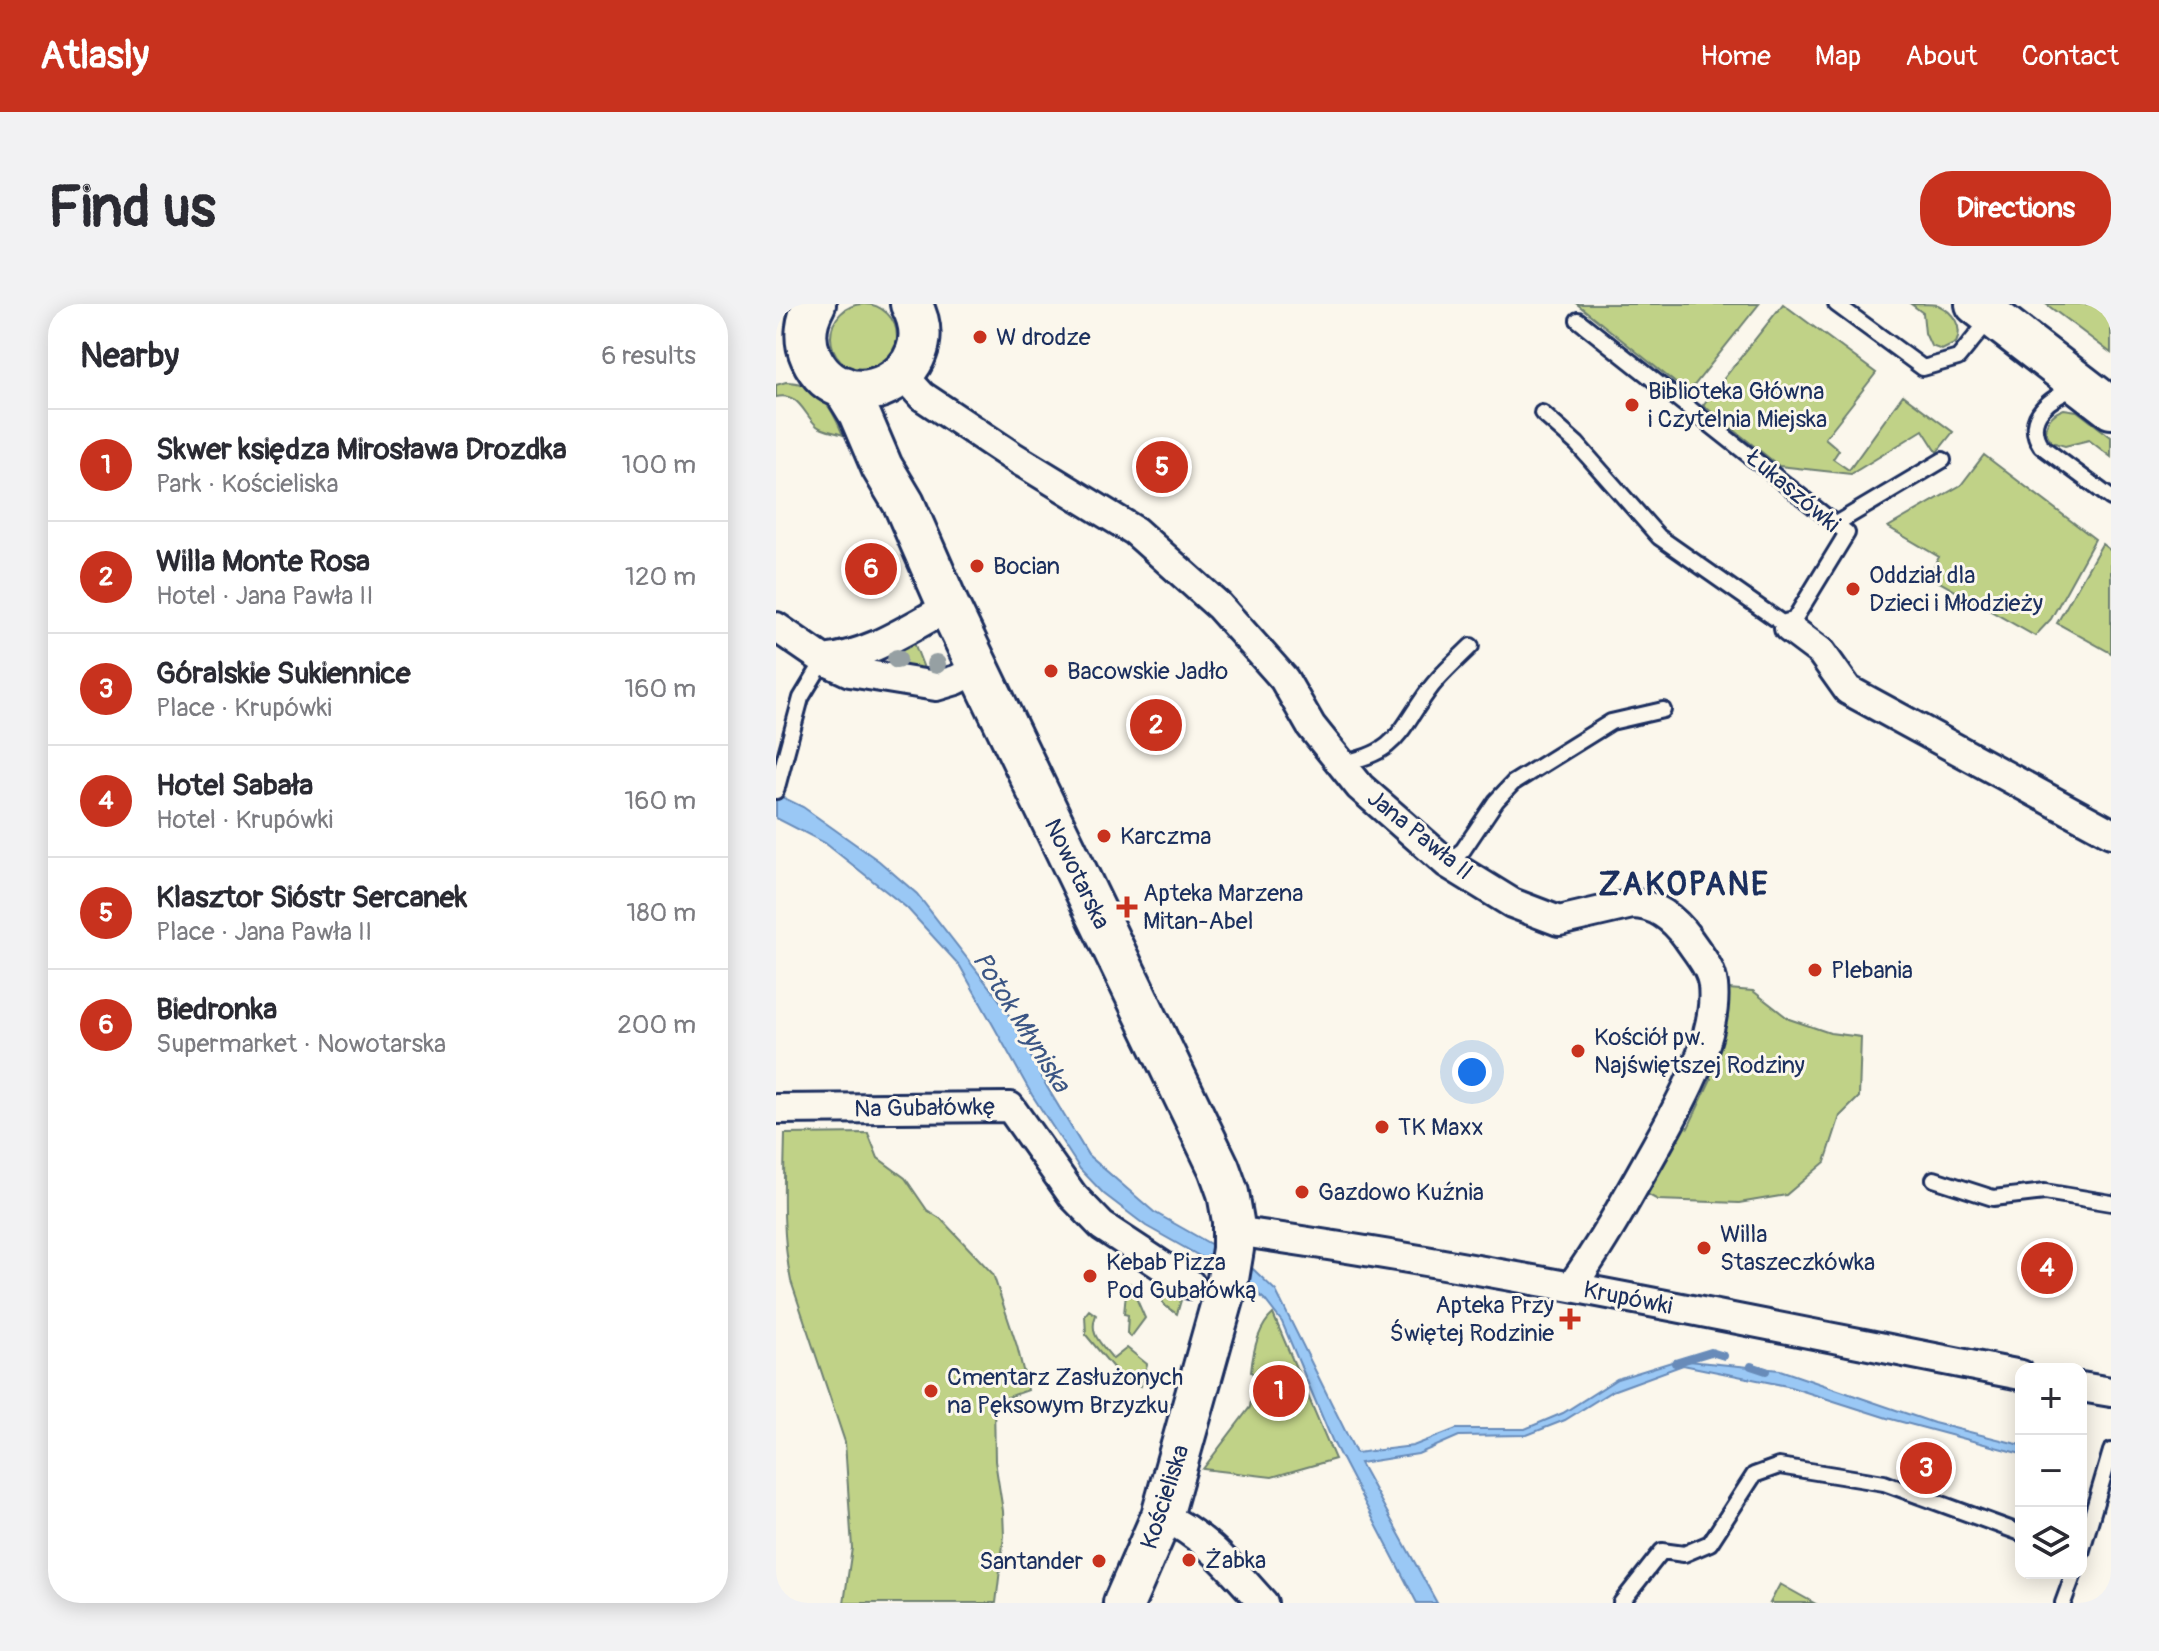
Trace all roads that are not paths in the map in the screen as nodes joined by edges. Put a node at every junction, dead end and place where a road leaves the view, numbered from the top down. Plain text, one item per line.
1 (1836, 304) edge
2 (814, 306) edge
3 (916, 308) edge
4 (1984, 310) edge
5 (1578, 320) dead end
6 (776, 327) edge
7 (793, 359) edge
8 (901, 376) junction
9 (843, 387) junction
10 (2096, 397) edge
11 (1542, 413) dead end
12 (1943, 460) dead end
13 (2111, 498) edge
14 (904, 504) junction
15 (1837, 523) junction
16 (949, 607) junction
17 (776, 627) edge
18 (1789, 628) junction
19 (1471, 646) dead end
20 (824, 660) junction
21 (978, 669) junction
22 (1663, 710) dead end
23 (1340, 763) junction
24 (777, 785) edge
25 (2111, 833) edge
26 (1447, 863) junction
27 (776, 1109) edge
28 (1934, 1179) dead end
29 (2111, 1203) edge
30 (1221, 1262) junction
31 (1571, 1287) junction
32 (2015, 1374) edge
33 (2087, 1388) edge
34 (2111, 1392) edge
35 (2111, 1452) edge
36 (1162, 1516) junction
37 (2015, 1531) edge
38 (2087, 1532) edge
39 (2072, 1579) edge
40 (1124, 1603) edge
41 (1263, 1603) edge
42 (1621, 1603) edge
43 (2063, 1603) edge

1 - 4 lane
2 - 6 main road
2 - 7 main road
3 - 8 main road, Nowotarska
4 - 10 main road
5 - 15 lane, Łukaszówki
7 - 9 main road, Nowotarska
8 - 9 main road
8 - 14 main road, Nowotarska
8 - 23 street, Jana Pawła II
9 - 14 main road, Nowotarska
10 - 13 lane
11 - 18 lane
12 - 15 lane
14 - 16 main road, Nowotarska
15 - 18 lane, Łukaszówki
16 - 20 street
16 - 21 main road, Nowotarska
17 - 20 street
18 - 25 street
19 - 23 lane
20 - 21 street
20 - 24 lane
21 - 30 main road, Nowotarska
22 - 26 lane
23 - 26 street, Jana Pawła II
26 - 31 street, Jana Pawła II
27 - 30 street, Na Gubałówkę
28 - 29 lane
30 - 31 street, Krupówki
30 - 36 main road, Kościeliska
31 - 32 street, Krupówki
33 - 34 street
35 - 38 lane
36 - 40 main road, Kościeliska
36 - 41 street
37 - 42 lane
39 - 43 lane

